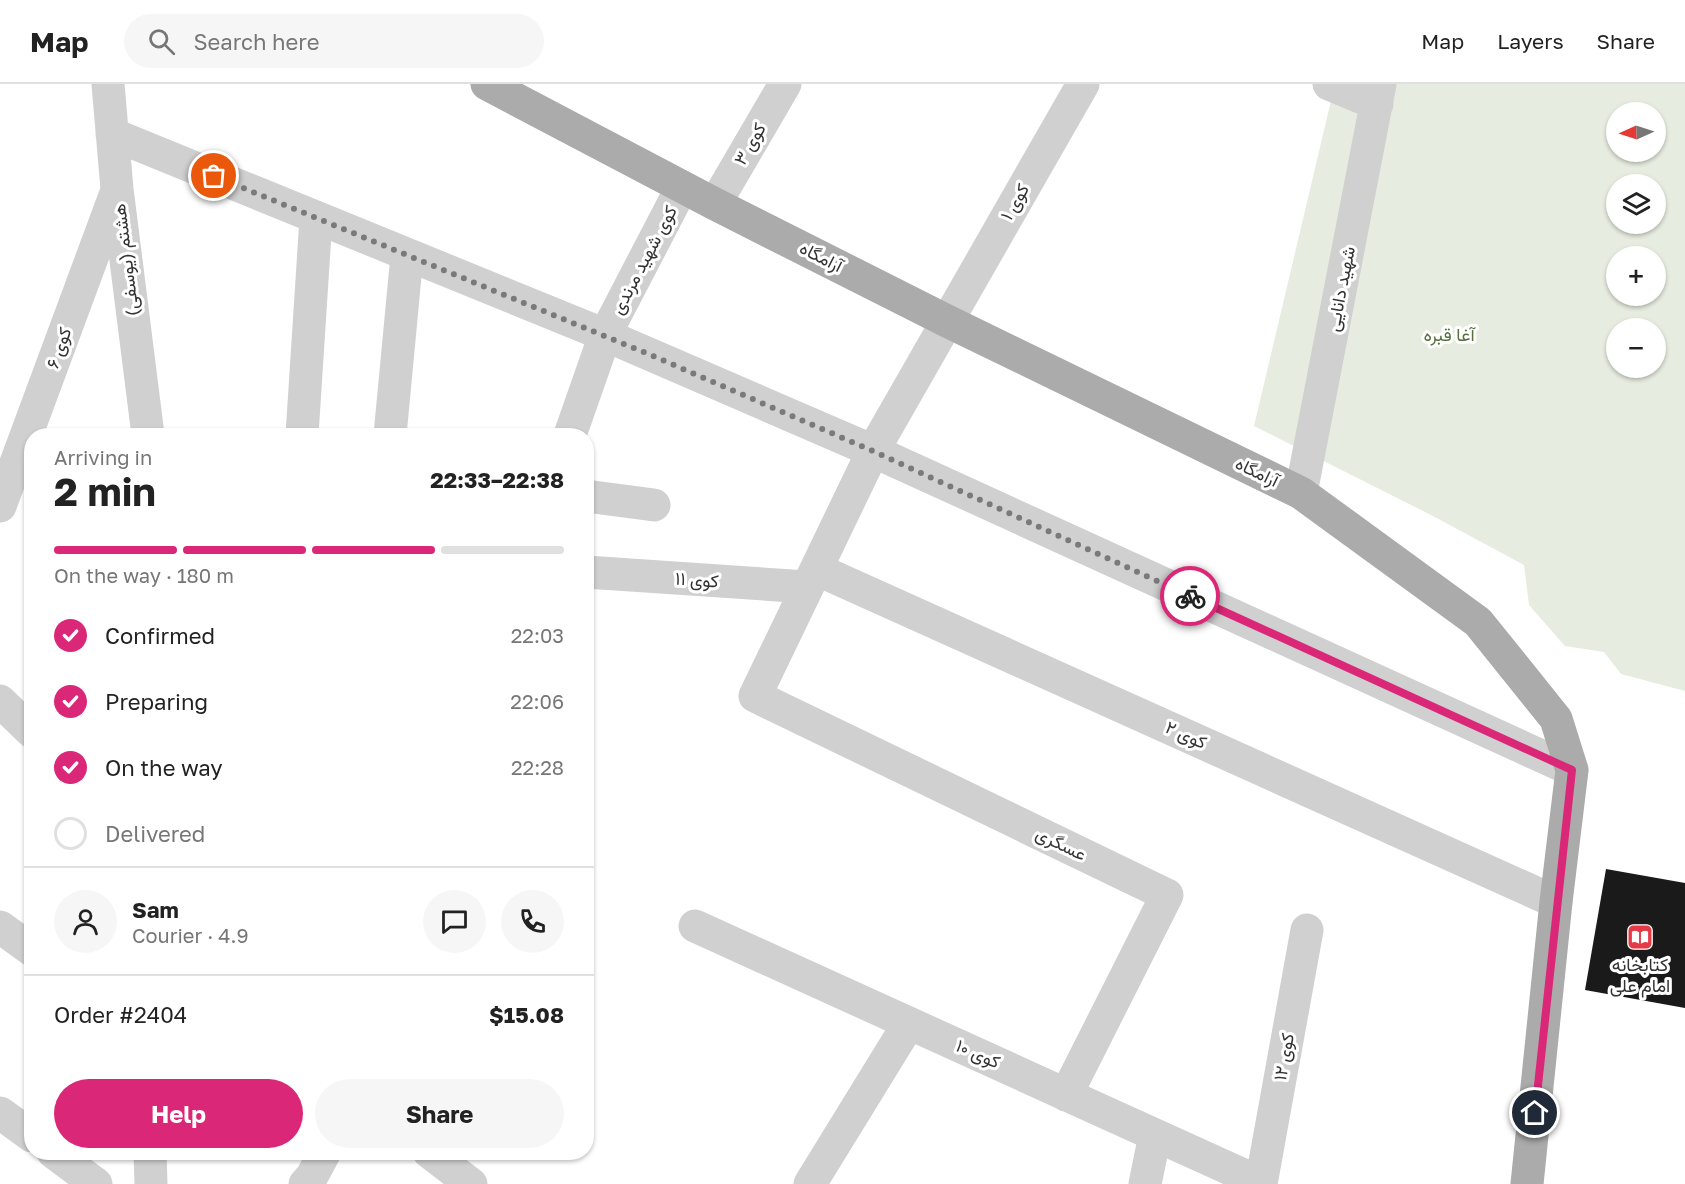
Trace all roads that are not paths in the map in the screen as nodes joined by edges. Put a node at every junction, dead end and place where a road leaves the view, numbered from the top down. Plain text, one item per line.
1 (108, 84) edge
2 (487, 84) edge
3 (785, 84) edge
4 (1083, 84) edge
5 (1329, 84) edge
6 (1379, 94) edge
7 (112, 134) junction
8 (682, 187) junction
9 (117, 189) junction
10 (715, 204) junction
11 (316, 218) junction
12 (407, 255) junction
13 (947, 321) junction
14 (604, 336) junction
15 (29, 428) edge
16 (151, 428) edge
17 (302, 428) edge
18 (391, 428) edge
19 (572, 428) edge
20 (24, 441) edge
21 (873, 451) junction
22 (1301, 493) junction
23 (594, 497) edge
24 (654, 505) dead end
25 (0, 506) edge
26 (594, 572) edge
27 (812, 578) junction
28 (755, 696) joint
29 (0, 700) edge
30 (24, 724) edge
31 (1572, 770) junction
32 (1557, 902) junction
33 (695, 926) dead end
34 (0, 927) edge
35 (1307, 930) dead end
36 (24, 944) edge
37 (909, 1023) junction
38 (1066, 1095) junction
39 (0, 1113) edge
40 (24, 1130) edge
41 (1155, 1135) junction
42 (64, 1160) edge
43 (150, 1160) edge
44 (321, 1160) edge
45 (440, 1160) edge
46 (96, 1184) edge
47 (151, 1184) edge
48 (305, 1184) edge
49 (471, 1184) edge
50 (810, 1184) edge
51 (1145, 1184) edge
52 (1261, 1184) edge
53 (1527, 1184) edge

1 - 7 street, هشتم (یوسفی)
2 - 8 main road, آرامگاه
3 - 10 street, کوی ۳
4 - 13 street, کوی ۱
5 - 6 street
6 - 22 street, شهید دانایی
7 - 9 street, هشتم (یوسفی)
7 - 11 street
8 - 10 main road, آرامگاه
8 - 14 street, کوی شهید مرندی
9 - 15 street, کوی ۶
9 - 16 street, هشتم (یوسفی)
10 - 13 main road, آرامگاه
11 - 12 street
11 - 17 street
12 - 14 street
12 - 18 street
13 - 21 street, کوی ۱
13 - 22 main road, آرامگاه
14 - 19 street, کوی شهید مرندی
14 - 21 street
20 - 25 street, کوی ۶
21 - 27 street, کوی ۱
21 - 31 street
22 - 31 main road, آرامگاه
23 - 24 street
26 - 27 street, کوی ۱۱
27 - 28 street, کوی ۱
27 - 32 street, کوی ۲
28 - 38 street, عسگری
29 - 30 street
31 - 32 main road, آرامگاه
32 - 53 main road, آرامگاه
33 - 37 street, کوی ۱۰
34 - 36 street
35 - 52 street, کوی ۱۲
37 - 38 street, کوی ۱۰
37 - 50 street
38 - 41 street, کوی ۱۰
39 - 40 street
41 - 51 street
41 - 52 street, کوی ۱۰
42 - 46 street
43 - 47 street
44 - 48 street
45 - 49 street

